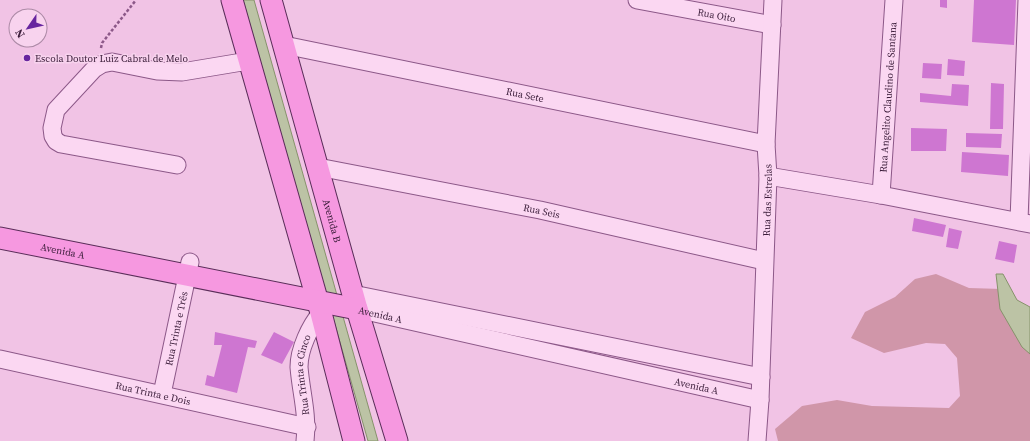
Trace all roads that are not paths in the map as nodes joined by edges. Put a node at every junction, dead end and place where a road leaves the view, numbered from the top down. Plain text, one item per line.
1 (232, 0) edge
2 (271, 0) edge
3 (637, 0) edge
4 (773, 0) edge
5 (894, 0) edge
6 (1027, 0) edge
7 (772, 25) junction
8 (284, 45) junction
9 (248, 60) junction
10 (766, 144) junction
11 (177, 165) dead end
12 (318, 166) junction
13 (768, 176) junction
14 (881, 195) junction
15 (1024, 222) edge
16 (0, 224) edge
17 (0, 238) edge
18 (764, 261) junction
19 (189, 269) junction
20 (318, 298) junction
21 (353, 301) junction
22 (0, 359) edge
23 (761, 377) junction
24 (162, 394) junction
25 (760, 400) junction
26 (306, 434) edge
27 (354, 441) edge
28 (397, 441) edge
29 (757, 441) edge

1 - 9 main road
2 - 8 main road, Avenida B
3 - 7 street, Rua Oito
4 - 7 street, Rua das Estrelas
5 - 14 street, Rua Angelito Claudino de Santana
6 - 15 street
7 - 10 street, Rua das Estrelas
8 - 10 street, Rua Sete
8 - 12 main road, Avenida B
9 - 11 street
9 - 20 main road
10 - 13 street, Rua das Estrelas
12 - 18 street, Rua Seis
12 - 21 main road, Avenida B
13 - 14 street
13 - 18 street, Rua das Estrelas
14 - 15 street
16 - 19 main road, Avenida A
17 - 19 main road, Avenida A
18 - 23 street, Rua das Estrelas
19 - 20 main road, Avenida A
19 - 24 street, Rua Trinta e Três
20 - 21 main road, Avenida A
20 - 26 street, Rua Trinta e Cinco
20 - 27 main road
21 - 23 street, Avenida A
21 - 25 street, Avenida A
21 - 28 main road, Avenida B
22 - 24 street, Rua Trinta e Dois
23 - 25 street, Rua das Estrelas
24 - 26 street, Rua Trinta e Dois
25 - 29 street, Rua das Estrelas

